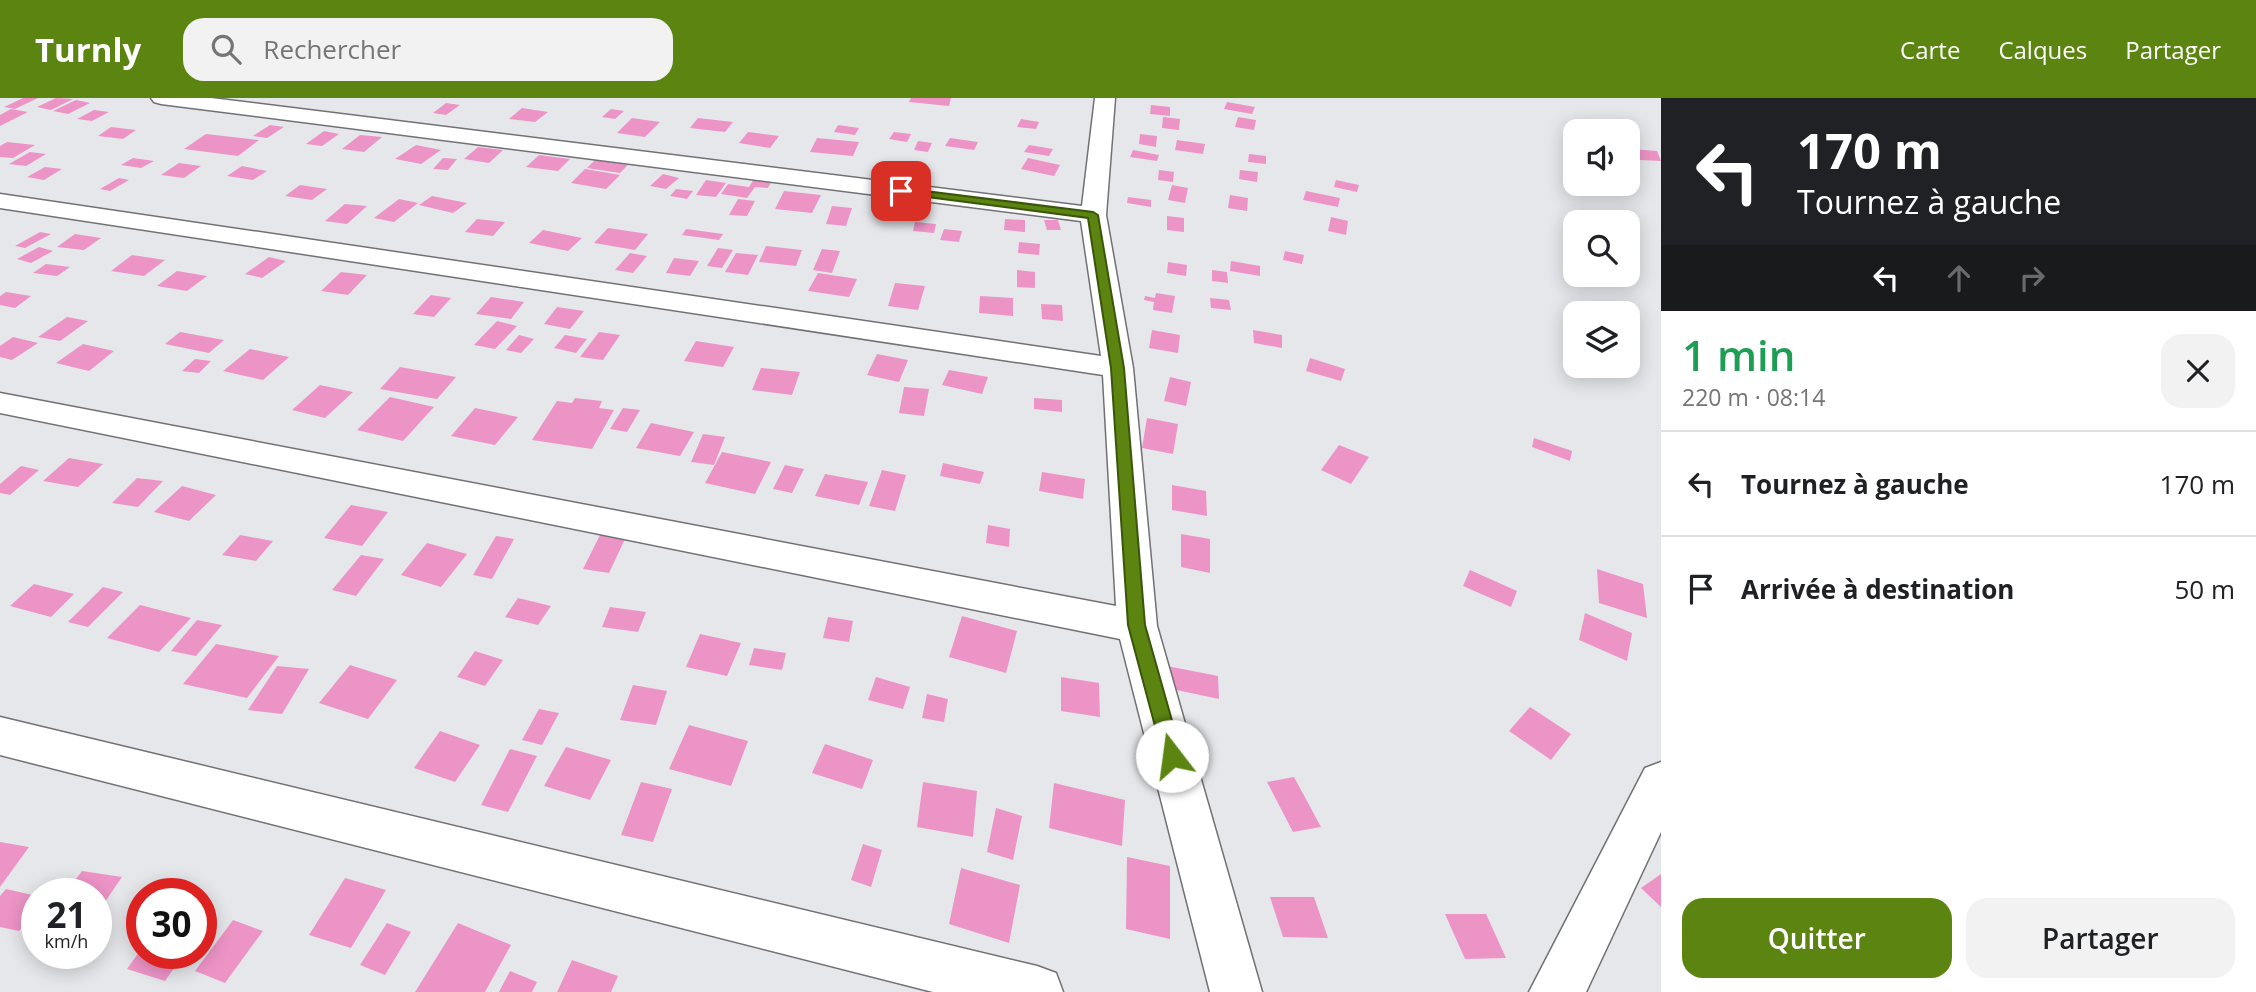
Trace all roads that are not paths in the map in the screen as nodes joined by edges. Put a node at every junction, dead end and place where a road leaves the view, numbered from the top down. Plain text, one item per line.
1 (161, 98) edge
2 (1105, 98) edge
3 (0, 201) edge
4 (1093, 215) junction
5 (1118, 368) junction
6 (0, 403) edge
7 (1137, 625) junction
8 (0, 736) edge
9 (1661, 783) edge
10 (1037, 992) edge
11 (1236, 992) edge
12 (1555, 992) edge

1 - 4 street
2 - 4 street
3 - 5 street
4 - 5 street
5 - 7 street
6 - 7 street
7 - 11 street
8 - 10 street
9 - 12 street

